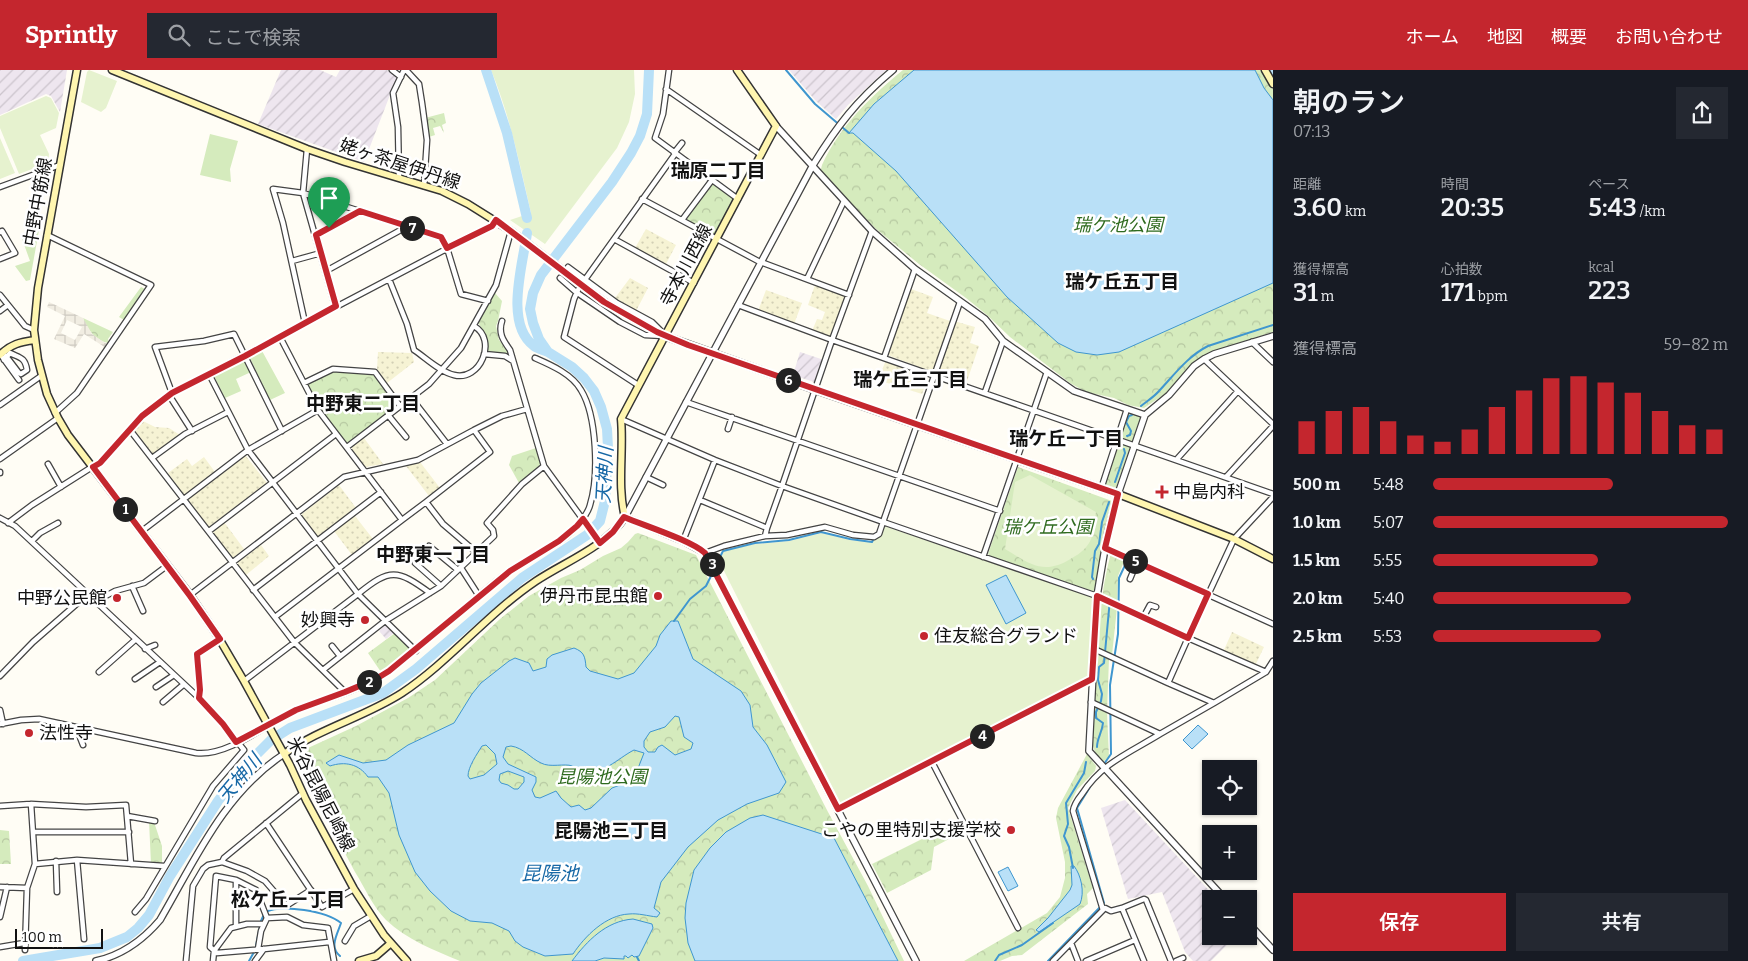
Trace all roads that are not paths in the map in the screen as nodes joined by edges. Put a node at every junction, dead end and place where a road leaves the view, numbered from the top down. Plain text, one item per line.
1 (77, 70) edge
2 (112, 70) edge
3 (392, 70) edge
4 (405, 70) edge
5 (669, 70) edge
6 (737, 70) edge
7 (893, 70) edge
8 (1265, 70) edge
9 (401, 77) junction
10 (1273, 84) edge
11 (666, 89) junction
12 (776, 126) junction
13 (682, 143) dead end
14 (307, 149) junction
15 (675, 154) junction
16 (761, 156) junction
17 (60, 165) junction
18 (813, 165) junction
19 (399, 178) junction
20 (712, 180) junction
21 (424, 186) junction
22 (0, 187) edge
23 (303, 192) junction
24 (642, 199) junction
25 (738, 199) junction
26 (844, 201) junction
27 (360, 211) junction
28 (496, 220) junction
29 (682, 220) junction
30 (408, 226) junction
31 (511, 231) junction
32 (872, 231) junction
33 (0, 232) edge
34 (48, 235) junction
35 (316, 235) junction
36 (614, 239) junction
37 (717, 239) junction
38 (447, 248) junction
39 (321, 253) junction
40 (0, 259) edge
41 (292, 261) junction
42 (761, 262) junction
43 (568, 267) dead end
44 (915, 269) junction
45 (326, 270) junction
46 (560, 278) dead end
47 (389, 279) junction
48 (807, 279) junction
49 (585, 281) junction
50 (694, 282) junction
51 (577, 291) junction
52 (0, 295) edge
53 (849, 295) junction
54 (488, 301) junction
55 (960, 302) junction
56 (8, 305) junction
57 (738, 305) junction
58 (336, 306) junction
59 (0, 311) edge
60 (502, 321) dead end
61 (305, 323) junction
62 (474, 326) junction
63 (34, 330) junction
64 (665, 336) junction
65 (1273, 336) edge
66 (280, 337) junction
67 (35, 340) junction
68 (832, 340) junction
69 (1003, 341) junction
70 (1252, 342) junction
71 (484, 354) junction
72 (712, 354) junction
73 (245, 355) junction
74 (2, 356) edge
75 (535, 358) dead end
76 (884, 358) junction
77 (1204, 359) junction
78 (514, 362) junction
79 (1273, 362) edge
80 (443, 370) junction
81 (1047, 372) junction
82 (209, 374) junction
83 (934, 375) junction
84 (41, 376) junction
85 (18, 380) dead end
86 (304, 383) junction
87 (638, 385) junction
88 (816, 390) junction
89 (1238, 391) junction
90 (985, 392) junction
91 (171, 394) junction
92 (412, 399) junction
93 (686, 402) junction
94 (0, 405) edge
95 (400, 406) junction
96 (527, 409) junction
97 (1127, 409) junction
98 (318, 410) junction
99 (1034, 411) junction
100 (228, 412) junction
101 (57, 415) junction
102 (388, 415) junction
103 (1145, 415) junction
104 (732, 417) junction
105 (621, 419) junction
106 (917, 424) junction
107 (1273, 425) edge
108 (728, 429) dead end
109 (130, 430) junction
110 (474, 430) junction
111 (192, 431) junction
112 (282, 431) junction
113 (336, 434) junction
114 (406, 437) dead end
115 (667, 438) junction
116 (1118, 439) junction
117 (798, 440) junction
118 (447, 444) junction
119 (1135, 445) junction
120 (347, 447) junction
121 (248, 450) junction
122 (152, 458) junction
123 (0, 459) edge
124 (1177, 459) junction
125 (715, 460) junction
126 (1017, 460) junction
127 (48, 464) dead end
128 (544, 466) junction
129 (93, 467) junction
130 (365, 472) junction
131 (899, 476) junction
132 (646, 477) junction
133 (1226, 477) junction
134 (272, 482) junction
135 (664, 485) dead end
136 (782, 486) junction
137 (61, 487) junction
138 (1101, 489) junction
139 (381, 492) junction
140 (1118, 494) junction
141 (1273, 495) edge
142 (183, 499) junction
143 (700, 500) junction
144 (426, 502) junction
145 (1000, 511) junction
146 (296, 513) junction
147 (624, 517) junction
148 (0, 518) edge
149 (402, 520) junction
150 (584, 520) junction
151 (883, 522) junction
152 (8, 523) junction
153 (58, 523) dead end
154 (767, 528) junction
155 (142, 531) junction
156 (209, 531) junction
157 (765, 536) junction
158 (1234, 539) junction
159 (597, 540) junction
160 (32, 541) junction
161 (317, 541) junction
162 (683, 541) junction
163 (1105, 548) junction
164 (477, 553) junction
165 (705, 553) junction
166 (983, 557) junction
167 (1273, 558) edge
168 (1137, 562) junction
169 (232, 563) junction
170 (168, 565) junction
171 (338, 569) junction
172 (460, 569) junction
173 (1130, 579) dead end
174 (132, 586) junction
175 (441, 586) junction
176 (254, 590) junction
177 (430, 593) junction
178 (88, 594) junction
179 (358, 594) junction
180 (1208, 594) junction
181 (190, 596) junction
182 (479, 596) junction
183 (1097, 596) junction
184 (96, 601) junction
185 (1156, 607) dead end
186 (143, 611) dead end
187 (275, 617) junction
188 (1143, 618) junction
189 (385, 621) junction
190 (1273, 624) edge
191 (1188, 638) junction
192 (220, 639) junction
193 (135, 640) junction
194 (294, 642) junction
195 (155, 645) dead end
196 (332, 646) dead end
197 (145, 649) junction
198 (1094, 649) junction
199 (416, 651) junction
200 (340, 656) junction
201 (1273, 661) edge
202 (160, 662) junction
203 (323, 670) junction
204 (99, 672) dead end
205 (1266, 672) junction
206 (174, 675) junction
207 (0, 676) edge
208 (135, 679) dead end
209 (1092, 679) junction
210 (244, 681) junction
211 (1168, 683) junction
212 (183, 684) junction
213 (156, 687) dead end
214 (345, 692) junction
215 (199, 698) junction
216 (163, 702) dead end
217 (1091, 702) junction
218 (1214, 703) junction
219 (0, 710) edge
220 (2, 724) edge
221 (76, 727) junction
222 (269, 728) junction
223 (1160, 734) junction
224 (236, 742) junction
225 (83, 746) dead end
226 (284, 754) junction
227 (932, 762) junction
228 (1103, 768) junction
229 (303, 793) junction
230 (31, 804) junction
231 (0, 806) edge
232 (838, 809) junction
233 (127, 816) junction
234 (154, 820) dead end
235 (266, 823) junction
236 (33, 832) junction
237 (128, 832) junction
238 (77, 860) junction
239 (56, 861) junction
240 (222, 862) junction
241 (35, 864) junction
242 (131, 864) junction
243 (164, 866) junction
244 (236, 880) junction
245 (0, 887) edge
246 (7, 887) junction
247 (27, 888) junction
248 (354, 889) junction
249 (311, 890) junction
250 (1217, 890) edge
251 (57, 892) dead end
252 (1122, 908) junction
253 (1103, 910) junction
254 (135, 912) dead end
255 (0, 916) edge
256 (370, 916) junction
257 (267, 918) junction
258 (264, 924) junction
259 (236, 926) junction
260 (1018, 928) dead end
261 (1257, 933) edge
262 (84, 939) dead end
263 (1135, 940) junction
264 (345, 941) dead end
265 (329, 942) junction
266 (24, 943) junction
267 (391, 943) junction
268 (1071, 943) junction
269 (0, 947) edge
270 (261, 949) junction
271 (24, 950) dead end
272 (1273, 950) edge
273 (214, 951) junction
274 (1184, 958) dead end
275 (96, 961) edge
276 (186, 961) edge
277 (213, 961) edge
278 (255, 961) edge
279 (334, 961) edge
280 (359, 961) edge
281 (407, 961) edge
282 (916, 961) edge
283 (1053, 961) edge
284 (1078, 961) edge
285 (1086, 961) edge
286 (1144, 961) edge
287 (1171, 961) edge
288 (1176, 961) edge

1 - 17 main road, 中野中筋線
2 - 14 main road, 姥ヶ茶屋伊丹線
3 - 9 street
4 - 9 street
4 - 21 street
5 - 11 street
6 - 12 main road
7 - 18 street
8 - 10 main road
9 - 19 street
11 - 15 street
11 - 16 street
12 - 16 main road, 寺本川西線
12 - 18 street
13 - 15 street
14 - 19 main road, 姥ヶ茶屋伊丹線
14 - 23 street
15 - 20 street
15 - 24 street
16 - 25 main road, 寺本川西線
17 - 22 street
17 - 34 main road, 中野中筋線
18 - 26 street
18 - 42 street
19 - 21 main road, 姥ヶ茶屋伊丹線
20 - 25 street
20 - 29 street
21 - 28 main road, 姥ヶ茶屋伊丹線
23 - 27 street
23 - 35 street
23 - 41 street
24 - 29 street
24 - 36 street
25 - 37 main road, 寺本川西線
26 - 32 street
26 - 48 street
27 - 30 street
27 - 35 street
28 - 31 main road, 姥ヶ茶屋伊丹線
28 - 38 street
29 - 37 street
30 - 38 street
30 - 45 street
31 - 54 street
31 - 64 main road, 姥ヶ茶屋伊丹線
32 - 44 street
32 - 53 street
33 - 40 street
34 - 63 main road, 中野中筋線
34 - 101 street
35 - 39 street
36 - 49 street
36 - 50 street
37 - 42 street
37 - 50 main road, 寺本川西線
38 - 47 street
38 - 54 street
39 - 41 street
39 - 45 street
41 - 61 street
42 - 48 street
42 - 57 street
43 - 49 street
44 - 55 street
44 - 76 street
45 - 58 street
46 - 51 street
47 - 58 street
47 - 80 street
48 - 53 street
49 - 64 street
50 - 64 main road, 寺本川西線
51 - 64 street
51 - 87 street
52 - 56 street
53 - 68 street
54 - 62 street
55 - 69 street
55 - 83 street
56 - 59 street
56 - 63 street
57 - 68 street
57 - 72 street
58 - 61 street
60 - 78 street
61 - 66 street
62 - 71 street
62 - 80 street
63 - 67 main road, 中野中筋線
64 - 72 main road, 姥ヶ茶屋伊丹線
64 - 87 main road, 寺本川西線
65 - 70 street
66 - 73 street
66 - 86 street
67 - 74 main road
67 - 84 main road, 米谷昆陽尼崎線
68 - 76 street
68 - 88 street
69 - 81 street
69 - 90 street
70 - 77 street
70 - 79 street
71 - 78 street
71 - 80 street
72 - 88 main road, 姥ヶ茶屋伊丹線
72 - 93 street
73 - 82 street
73 - 91 street
73 - 112 street
74 - 74 street
74 - 85 street
75 - 150 street
76 - 83 street
77 - 89 street
77 - 103 street
78 - 96 street
80 - 92 street
81 - 97 street
81 - 99 street
82 - 91 street
82 - 100 street
83 - 90 street
83 - 106 street
84 - 94 street
84 - 101 main road, 米谷昆陽尼崎線
86 - 95 street
86 - 98 street
87 - 105 main road, 寺本川西線
88 - 106 main road, 姥ヶ茶屋伊丹線
88 - 117 street
89 - 107 street
89 - 124 street
90 - 99 street
91 - 109 street
91 - 111 street
92 - 95 street
92 - 118 street
93 - 104 street
93 - 115 street
95 - 102 street
96 - 110 street
96 - 128 street
97 - 103 street
97 - 116 street
98 - 112 street
98 - 113 street
99 - 116 street
99 - 126 street
100 - 111 street
100 - 121 street
101 - 123 street
101 - 129 main road, 米谷昆陽尼崎線
102 - 114 street
102 - 120 street
103 - 119 street
104 - 108 street
104 - 117 street
105 - 115 street
105 - 147 main road
106 - 126 main road, 姥ヶ茶屋伊丹線
106 - 131 street
107 - 133 street
109 - 122 street
109 - 129 street
110 - 118 street
110 - 144 street
111 - 122 street
112 - 121 street
113 - 120 street
113 - 134 street
115 - 125 street
115 - 132 street
116 - 119 street
116 - 138 street
117 - 131 street
117 - 136 street
118 - 130 street
119 - 124 street
119 - 140 street
120 - 130 street
121 - 134 street
121 - 142 street
122 - 142 street
124 - 133 street
125 - 136 street
125 - 143 street
126 - 138 main road, 姥ヶ茶屋伊丹線
126 - 145 street
127 - 137 street
128 - 150 street
128 - 164 street
129 - 137 street
129 - 155 main road, 米谷昆陽尼崎線
130 - 139 street
130 - 146 street
131 - 145 street
131 - 151 street
132 - 135 street
132 - 147 street
133 - 141 street
134 - 146 street
134 - 156 street
136 - 151 street
136 - 154 street
137 - 152 street
138 - 140 main road, 姥ヶ茶屋伊丹線
139 - 149 street
139 - 161 street
140 - 158 main road, 姥ヶ茶屋伊丹線
140 - 163 street
141 - 158 street
142 - 155 street
142 - 156 street
143 - 154 street
143 - 162 street
144 - 149 street
144 - 164 street
145 - 166 street
146 - 161 street
146 - 169 street
147 - 159 main road
147 - 162 street
148 - 152 street
149 - 171 street
150 - 159 street
150 - 182 street
151 - 157 street
151 - 166 street
152 - 160 street
153 - 160 street
154 - 157 street
155 - 170 main road, 米谷昆陽尼崎線
156 - 169 street
157 - 165 street
158 - 167 main road, 姥ヶ茶屋伊丹線
158 - 180 street
159 - 226 main road
160 - 178 street
161 - 171 street
161 - 176 street
162 - 165 street
163 - 168 street
163 - 183 street
164 - 172 street
165 - 232 street
166 - 183 street
168 - 173 street
168 - 180 street
169 - 176 street
169 - 181 street
170 - 174 street
170 - 181 main road, 米谷昆陽尼崎線
171 - 179 street
171 - 187 street
172 - 175 street
172 - 175 street
172 - 182 street
174 - 184 street
174 - 186 street
175 - 177 street
176 - 187 street
177 - 179 street
177 - 189 street
178 - 184 street
178 - 207 street
179 - 189 street
179 - 194 street
180 - 190 street
180 - 191 street
181 - 192 main road, 米谷昆陽尼崎線
182 - 199 street
183 - 188 street
183 - 198 street
184 - 193 street
185 - 188 street
187 - 194 street
188 - 191 street
189 - 199 street
189 - 200 street
191 - 205 street
191 - 211 street
192 - 210 main road, 米谷昆陽尼崎線
192 - 215 street
193 - 197 street
193 - 204 street
194 - 203 street
194 - 210 street
195 - 197 street
196 - 200 street
197 - 202 street
198 - 209 street
198 - 211 street
199 - 214 street
200 - 203 street
201 - 205 street
202 - 206 street
202 - 208 street
203 - 214 street
205 - 218 street
206 - 212 street
206 - 213 street
209 - 217 street
209 - 227 street
210 - 222 main road, 米谷昆陽尼崎線
211 - 218 street
212 - 215 street
212 - 216 street
214 - 222 street
215 - 224 street
217 - 223 street
217 - 228 street
218 - 223 street
219 - 220 street
220 - 221 street
221 - 224 street
221 - 225 street
222 - 224 street
222 - 226 main road, 米谷昆陽尼崎線
223 - 228 street
224 - 243 street
226 - 229 main road, 米谷昆陽尼崎線
226 - 275 street
227 - 232 street
227 - 260 street
228 - 250 street
228 - 253 street
229 - 235 street
229 - 248 main road, 米谷昆陽尼崎線
230 - 231 street
230 - 233 street
230 - 236 street
232 - 282 street
233 - 234 street
233 - 237 street
235 - 240 street
235 - 249 street
236 - 237 street
236 - 241 street
237 - 242 street
238 - 239 street
238 - 242 street
238 - 262 street
239 - 241 street
239 - 251 street
240 - 249 street
240 - 276 street
241 - 247 street
242 - 243 street
243 - 254 street
244 - 257 street
244 - 259 street
244 - 273 street
245 - 246 street
246 - 247 street
246 - 255 street
247 - 266 street
248 - 249 street
248 - 256 main road, 米谷昆陽尼崎線
252 - 253 street
252 - 263 street
252 - 287 street
253 - 268 street
256 - 264 street
256 - 267 main road, 米谷昆陽尼崎線
257 - 258 street
257 - 265 street
258 - 259 street
258 - 270 street
259 - 273 street
261 - 272 street
263 - 285 street
263 - 286 street
265 - 270 street
265 - 279 street
266 - 269 street
266 - 271 street
267 - 280 main road
267 - 281 main road, 米谷昆陽尼崎線
268 - 283 street
268 - 284 street
270 - 273 street
270 - 278 street
273 - 277 street
274 - 288 street

